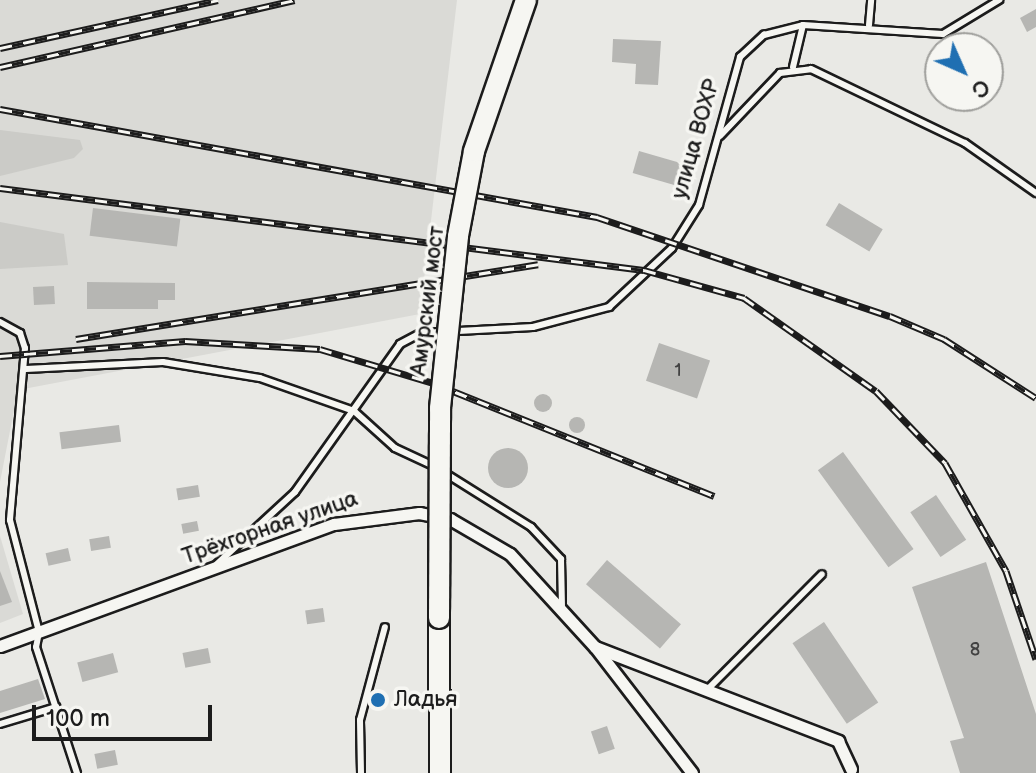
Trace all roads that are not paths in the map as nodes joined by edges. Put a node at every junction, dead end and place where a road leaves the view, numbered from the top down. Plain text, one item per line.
1 (526, 0) edge
2 (871, 0) edge
3 (999, 0) edge
4 (803, 25) junction
5 (869, 25) junction
6 (793, 67) junction
7 (718, 139) junction
8 (1036, 193) edge
9 (0, 322) edge
10 (26, 369) junction
11 (354, 411) junction
12 (213, 567) junction
13 (822, 574) dead end
14 (563, 610) junction
15 (385, 627) dead end
16 (39, 632) junction
17 (0, 646) edge
18 (595, 647) junction
19 (707, 690) junction
20 (56, 707) junction
21 (0, 724) edge
22 (851, 769) dead end
23 (77, 773) edge
24 (361, 773) edge
25 (440, 773) edge
26 (692, 773) edge

1 - 25 highway, Амурский мост, bridge
2 - 5 lane
3 - 5 lane, улица ВОХР
4 - 5 lane, улица ВОХР
4 - 6 lane
4 - 7 lane, улица ВОХР
6 - 7 lane
6 - 8 lane
7 - 11 lane, улица ВОХР
9 - 10 lane
10 - 11 lane
10 - 16 lane
11 - 12 lane, улица ВОХР
11 - 14 lane
12 - 14 street, Трёхгорная улица
12 - 16 street, Трёхгорная улица
13 - 19 lane
14 - 18 street, Трёхгорная улица
15 - 24 lane
16 - 17 street, Трёхгорная улица
16 - 20 lane
18 - 19 street
18 - 26 street, Трёхгорная улица
19 - 22 street
20 - 21 lane
20 - 23 lane

